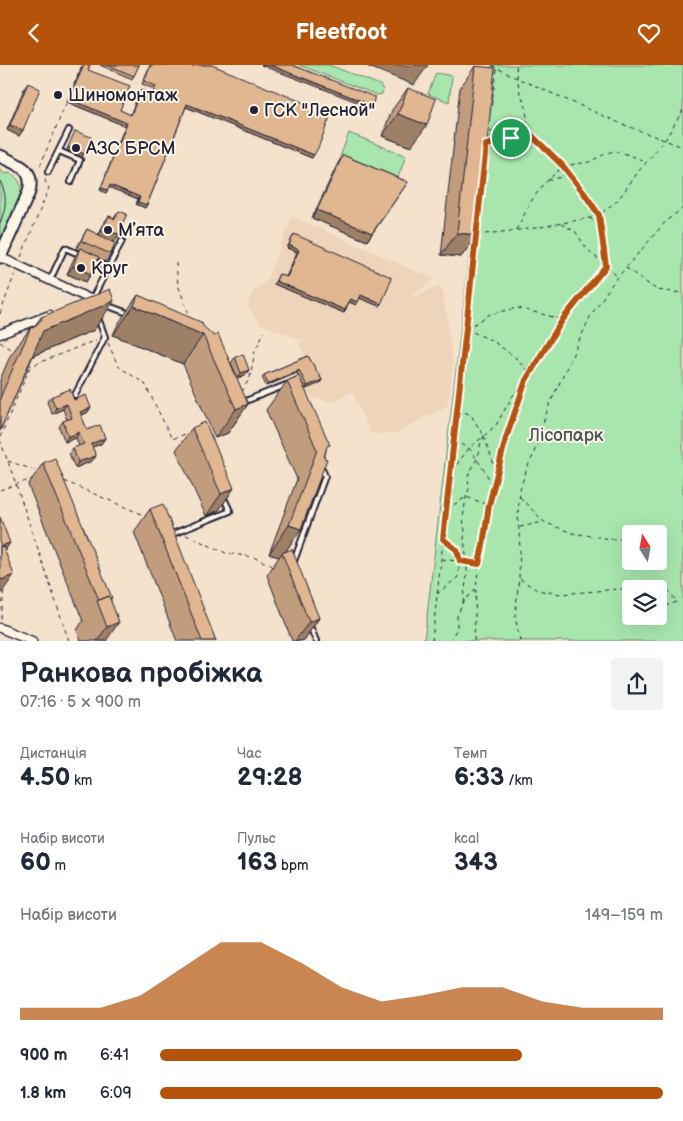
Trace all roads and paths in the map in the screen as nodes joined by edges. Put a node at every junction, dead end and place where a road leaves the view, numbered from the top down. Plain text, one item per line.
1 (82, 65) edge
2 (492, 65) edge
3 (499, 65) edge
4 (516, 65) edge
5 (497, 68) junction
6 (517, 77) junction
7 (683, 110) edge
8 (489, 123) edge
9 (69, 130) dead end
10 (527, 131) junction
11 (488, 132) edge
12 (517, 132) junction
13 (665, 139) junction
14 (486, 145) edge
15 (683, 147) edge
16 (58, 151) junction
17 (0, 156) edge
18 (646, 162) junction
19 (40, 166) dead end
20 (563, 166) junction
21 (48, 173) joint
22 (568, 173) junction
23 (547, 180) junction
24 (71, 182) dead end
25 (682, 210) edge
26 (599, 215) junction
27 (590, 218) junction
28 (560, 223) junction
29 (477, 226) edge
30 (600, 229) junction
31 (515, 231) junction
32 (476, 235) junction
33 (122, 241) dead end
34 (82, 256) edge
35 (0, 257) edge
36 (91, 259) edge
37 (176, 263) dead end
38 (18, 266) junction
39 (606, 266) junction
40 (108, 267) junction
41 (626, 268) junction
42 (618, 277) junction
43 (50, 280) junction
44 (683, 293) edge
45 (92, 299) junction
46 (83, 303) edge
47 (55, 313) edge
48 (0, 314) edge
49 (137, 317) edge
50 (563, 319) junction
51 (193, 323) edge
52 (466, 329) junction
53 (264, 332) dead end
54 (0, 334) edge
55 (105, 337) junction
56 (0, 343) edge
57 (17, 353) edge
58 (27, 362) edge
59 (31, 366) junction
60 (529, 374) junction
61 (526, 380) junction
62 (242, 391) edge
63 (290, 394) edge
64 (75, 395) dead end
65 (235, 406) edge
66 (458, 409) junction
67 (190, 431) dead end
68 (484, 436) junction
69 (0, 439) edge
70 (454, 441) junction
71 (469, 448) junction
72 (317, 458) edge
73 (477, 459) junction
74 (8, 461) junction
75 (39, 471) dead end
76 (451, 472) junction
77 (496, 477) junction
78 (32, 479) dead end
79 (64, 481) edge
80 (16, 484) junction
81 (493, 488) junction
82 (0, 490) edge
83 (222, 493) edge
84 (466, 497) junction
85 (520, 497) junction
86 (489, 505) junction
87 (447, 509) junction
88 (148, 517) edge
89 (544, 522) junction
90 (519, 528) junction
91 (178, 531) junction
92 (164, 537) edge
93 (443, 539) junction
94 (622, 539) edge
95 (441, 559) junction
96 (460, 561) junction
97 (467, 563) junction
98 (293, 564) edge
99 (479, 564) junction
100 (275, 567) dead end
101 (520, 579) junction
102 (5, 583) edge
103 (476, 588) junction
104 (622, 589) edge
105 (667, 591) edge
106 (438, 594) junction
107 (4, 603) junction
108 (462, 603) junction
109 (0, 605) edge
110 (667, 605) edge
111 (310, 624) edge
112 (0, 628) edge
113 (32, 641) edge
114 (69, 641) edge
115 (316, 641) edge
116 (432, 641) edge
117 (450, 641) edge
118 (474, 641) edge
119 (520, 641) edge

1 - 19 path
2 - 5 path
3 - 5 path
4 - 6 path
5 - 6 path
5 - 8 path
6 - 10 path
6 - 13 path
7 - 13 path
9 - 16 lane
10 - 12 path
10 - 20 path
11 - 12 path
12 - 14 path
13 - 15 path
13 - 18 path
16 - 21 lane
16 - 24 lane
17 - 35 main road
18 - 20 path
18 - 26 path
20 - 22 path
20 - 23 path
21 - 38 path
22 - 23 path
22 - 26 path
23 - 31 path
25 - 41 path
26 - 27 path
26 - 30 path
27 - 28 path
27 - 30 path
28 - 31 path
28 - 39 path
29 - 32 path
30 - 39 path
31 - 32 path
32 - 52 path
33 - 40 lane
34 - 43 lane
35 - 38 street
36 - 40 lane
37 - 51 path
38 - 43 street
38 - 48 path
39 - 42 path
39 - 50 path
40 - 45 lane
41 - 42 path
41 - 44 path
42 - 85 path
43 - 45 street
45 - 46 street
45 - 49 lane
45 - 55 lane
47 - 54 street
50 - 52 path
50 - 60 path
52 - 60 path
52 - 66 path
53 - 62 path
55 - 59 path
55 - 64 lane
55 - 67 path
56 - 57 path
58 - 59 path
59 - 69 path
60 - 61 path
61 - 68 path
61 - 77 path
63 - 65 lane
66 - 68 path
66 - 70 path
68 - 71 path
68 - 73 path
68 - 77 path
69 - 74 path
70 - 71 path
70 - 76 path
71 - 73 path
71 - 76 path
72 - 98 lane
73 - 81 path
73 - 84 path
74 - 75 path
74 - 80 path
76 - 87 path
77 - 81 path
78 - 80 path
79 - 88 path
80 - 82 path
80 - 114 path
81 - 86 path
83 - 91 lane
84 - 86 path
84 - 87 path
84 - 97 path
85 - 89 path
85 - 90 path
86 - 99 path
87 - 93 path
89 - 90 path
89 - 94 path
90 - 101 path
91 - 92 lane
91 - 100 path
93 - 95 path
93 - 96 path
95 - 96 path
95 - 106 path
96 - 97 path
96 - 106 path
97 - 99 path
97 - 108 path
99 - 103 path
101 - 104 path
101 - 119 path
102 - 107 path
103 - 108 path
103 - 118 path
105 - 110 path
106 - 116 path
107 - 109 path
107 - 112 path
108 - 117 path
111 - 115 lane
112 - 113 street

